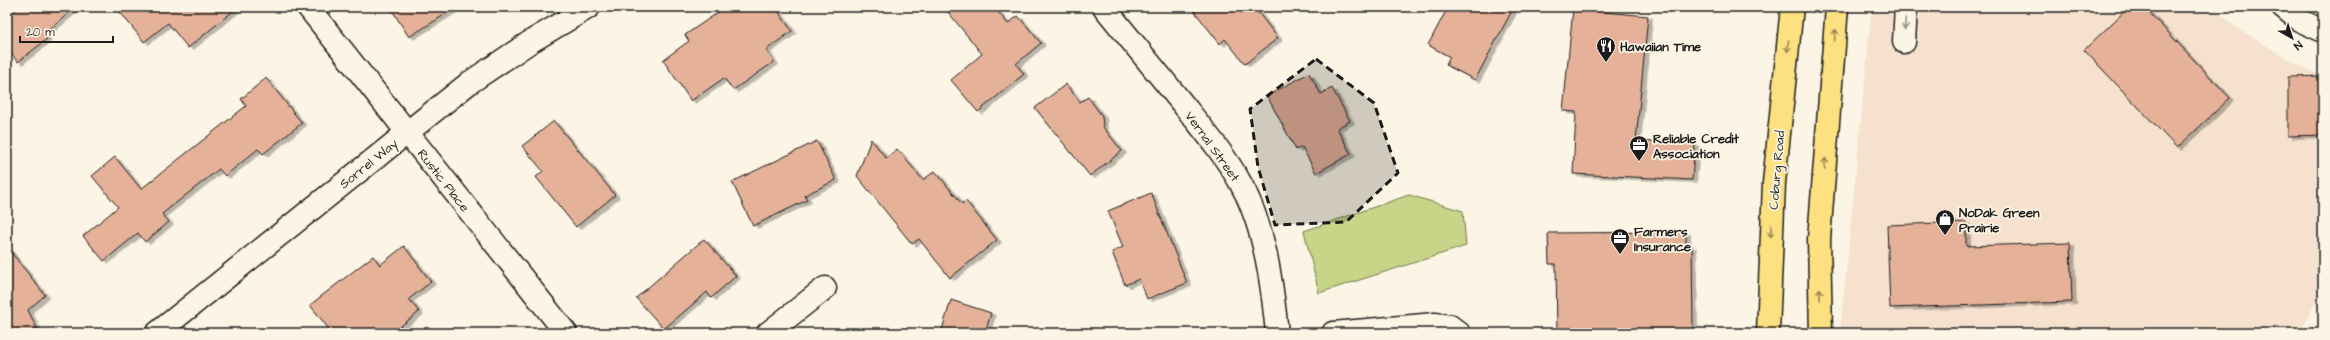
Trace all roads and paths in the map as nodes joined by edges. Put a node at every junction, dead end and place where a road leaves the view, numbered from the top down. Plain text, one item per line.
1 (308, 7) edge
2 (589, 7) edge
3 (1104, 7) edge
4 (1792, 7) edge
5 (1837, 7) edge
6 (1906, 7) edge
7 (2283, 7) edge
8 (2323, 31) edge
9 (1904, 42) dead end
10 (406, 132) junction
11 (825, 288) dead end
12 (157, 333) edge
13 (566, 333) edge
14 (768, 333) edge
15 (1277, 333) edge
16 (1333, 333) edge
17 (1459, 333) edge
18 (1768, 333) edge
19 (1821, 333) edge

1 - 10 street, Rustic Place
2 - 10 street, Sorrel Way
3 - 15 street, Vernal Street
4 -> 18 main road, Coburg Road
19 -> 5 main road
6 -> 9 street
7 - 8 street
10 - 12 street, Sorrel Way
10 - 13 street, Rustic Place
11 - 14 street
16 - 17 street

